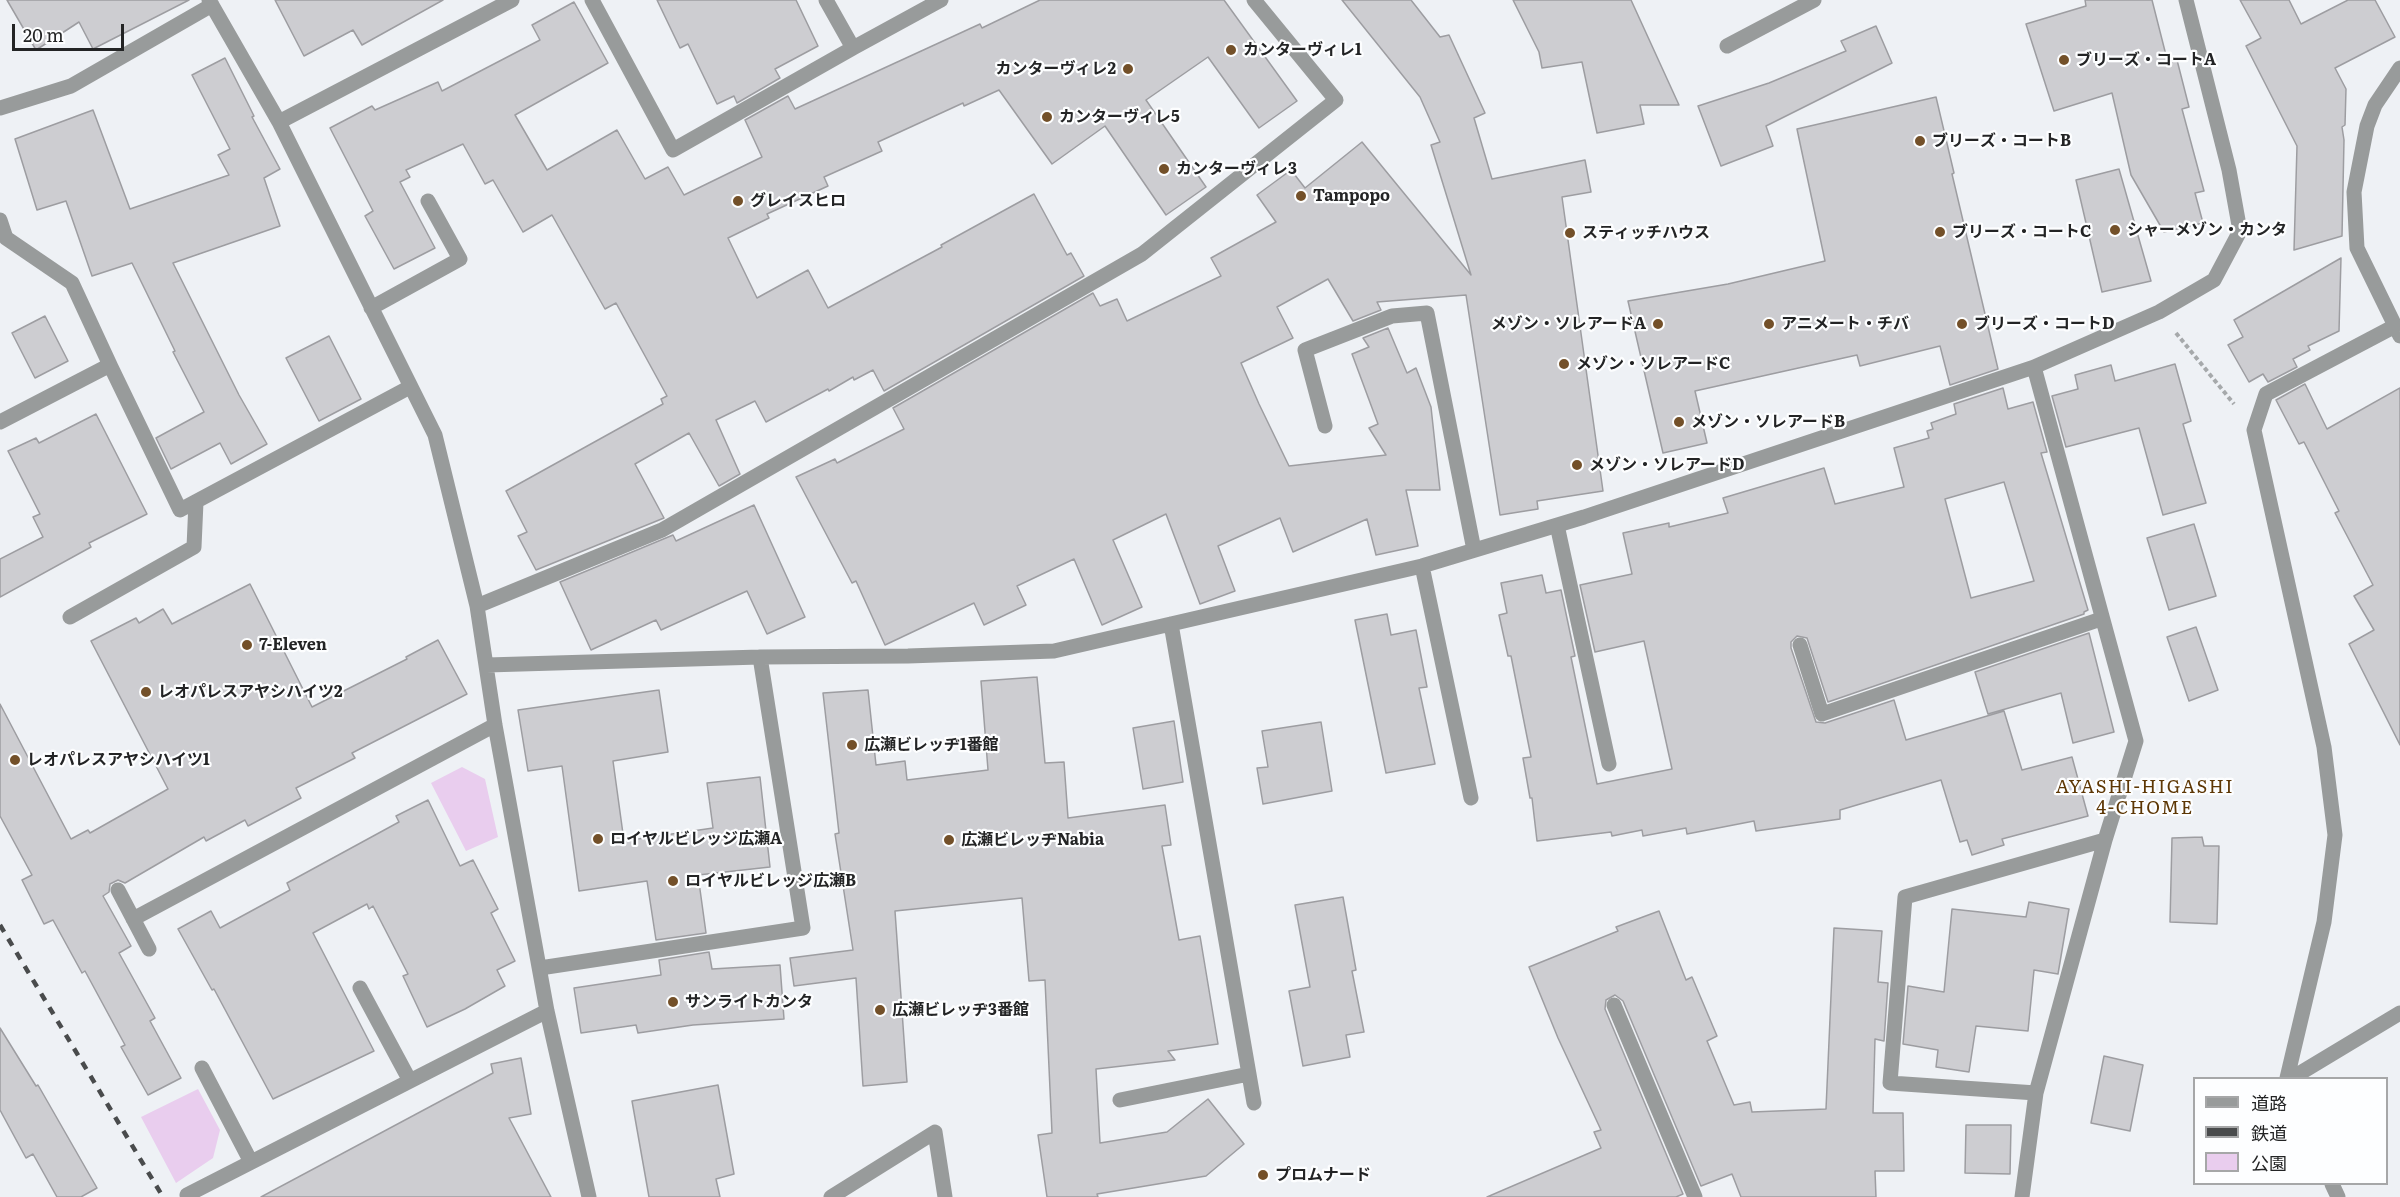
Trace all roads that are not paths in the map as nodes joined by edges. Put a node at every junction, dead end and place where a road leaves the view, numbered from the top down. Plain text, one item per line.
1 (512, 0) edge
2 (592, 0) edge
3 (826, 0) edge
4 (941, 0) edge
5 (1254, 0) edge
6 (2186, 0) edge
7 (1810, 1) edge
8 (211, 3) edge
9 (1727, 46) dead end
10 (853, 48) junction
11 (2400, 68) edge
12 (0, 108) edge
13 (279, 122) junction
14 (428, 201) dead end
15 (0, 220) edge
16 (371, 308) junction
17 (2397, 331) edge
18 (110, 365) junction
19 (2034, 367) junction
20 (410, 387) junction
21 (0, 422) edge
22 (1325, 426) dead end
23 (196, 502) junction
24 (1557, 525) junction
25 (1474, 550) junction
26 (1422, 566) junction
27 (477, 606) junction
28 (70, 617) dead end
29 (2101, 619) junction
30 (1171, 624) junction
31 (1800, 645) dead end
32 (760, 657) junction
33 (486, 665) junction
34 (495, 725) junction
35 (1609, 764) dead end
36 (1471, 798) dead end
37 (2105, 840) junction
38 (118, 890) dead end
39 (133, 919) junction
40 (149, 949) dead end
41 (540, 968) junction
42 (360, 988) dead end
43 (1614, 1005) dead end
44 (548, 1011) junction
45 (2400, 1012) edge
46 (202, 1068) dead end
47 (1249, 1074) junction
48 (2287, 1077) edge
49 (2294, 1077) edge
50 (410, 1081) junction
51 (2036, 1093) junction
52 (1120, 1100) dead end
53 (1254, 1103) dead end
54 (251, 1162) junction
55 (187, 1195) dead end
56 (589, 1197) edge
57 (831, 1197) edge
58 (945, 1197) edge
59 (1695, 1197) edge
60 (2022, 1197) edge

1 - 13 street
2 - 10 street
3 - 10 street
4 - 10 street
5 - 27 street
6 - 19 street
7 - 9 street
8 - 12 street
8 - 13 street
11 - 17 street
13 - 16 street
14 - 16 street
15 - 18 street
16 - 20 street
17 - 48 street
18 - 21 street
18 - 23 street
19 - 24 street
19 - 29 street
20 - 23 street
20 - 27 street
22 - 25 street
23 - 28 street
24 - 25 street
24 - 35 street
25 - 26 street
26 - 30 street
26 - 36 street
27 - 33 street
29 - 31 street
29 - 37 street
30 - 32 street
30 - 47 street
32 - 33 street
32 - 41 street
33 - 34 street
34 - 39 street
34 - 41 street
37 - 51 street
37 - 51 street
38 - 39 street
39 - 40 street
41 - 44 street
42 - 50 street
43 - 59 street
44 - 50 street
44 - 56 street
45 - 49 street
46 - 54 street
47 - 52 street
47 - 53 street
50 - 54 street
51 - 60 street
54 - 55 street
57 - 58 street

